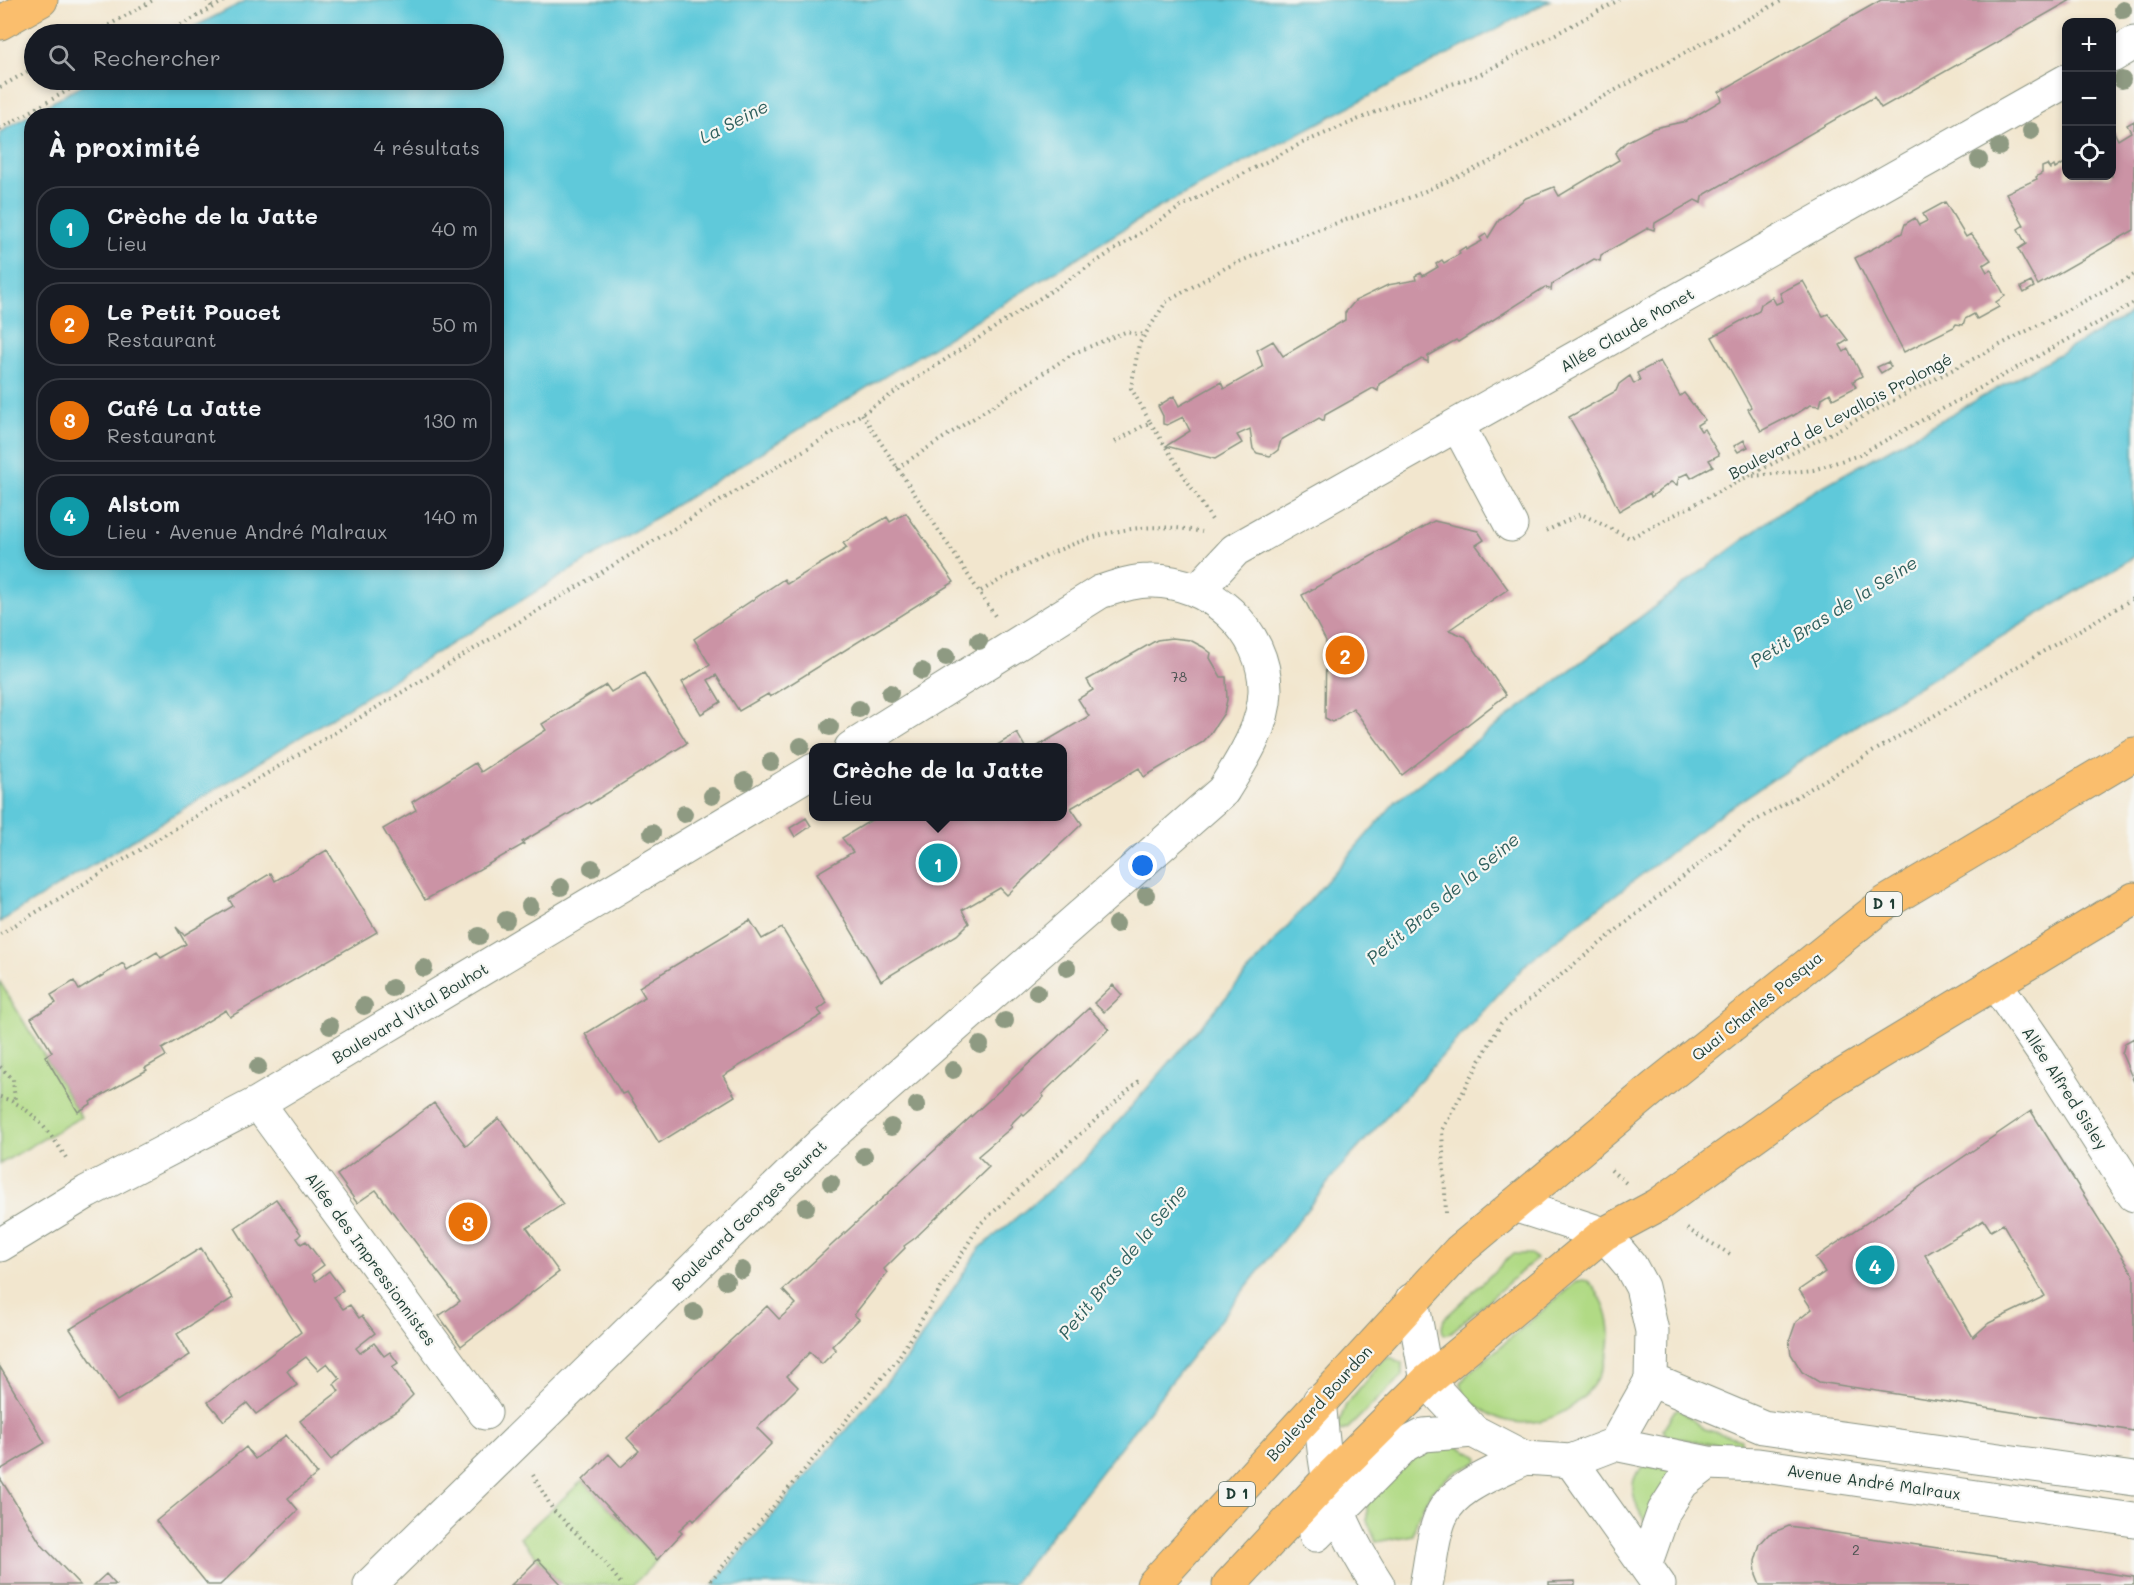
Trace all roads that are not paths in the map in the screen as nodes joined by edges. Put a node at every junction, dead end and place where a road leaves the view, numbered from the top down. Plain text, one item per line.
1 (41, 0) edge
2 (0, 23) edge
3 (2134, 43) edge
4 (2116, 54) edge
5 (2062, 84) edge
6 (1458, 426) junction
7 (1511, 525) dead end
8 (1198, 590) junction
9 (858, 743) edge
10 (2134, 754) edge
11 (809, 772) edge
12 (2134, 899) edge
13 (1995, 983) junction
14 (258, 1103) junction
15 (2134, 1195) edge
16 (1514, 1205) junction
17 (1604, 1234) junction
18 (0, 1245) edge
19 (1412, 1300) junction
20 (1651, 1380) junction
21 (1427, 1382) junction
22 (1319, 1401) junction
23 (485, 1413) dead end
24 (1473, 1431) junction
25 (1615, 1444) junction
26 (1525, 1458) junction
27 (1571, 1461) junction
28 (1708, 1463) junction
29 (1328, 1479) junction
30 (2134, 1479) edge
31 (2134, 1520) edge
32 (1345, 1526) junction
33 (1275, 1537) junction
34 (1652, 1575) edge
35 (370, 1585) edge
36 (1153, 1585) edge
37 (1229, 1585) edge
38 (1378, 1585) edge
39 (1426, 1585) edge

1 - 2 main road
3 - 4 street
5 - 6 street, Allée Claude Monet
6 - 7 street
6 - 8 street, Allée Claude Monet
8 - 9 street
8 - 35 street, Boulevard Georges Seurat
10 - 16 main road, Quai Charles Pasqua / D 1
11 - 14 street, Boulevard Vital Bouhot
12 - 13 main road
13 - 15 street, Allée Alfred Sisley
13 - 17 main road
14 - 18 street, Boulevard Vital Bouhot
14 - 23 street, Allée des Impressionnistes
16 - 17 street
16 - 19 main road, Quai Charles Pasqua / D 1
17 - 20 street
17 - 21 main road
19 - 21 street
19 - 22 main road, Boulevard Bourdon / D 1
20 - 25 street
20 - 30 street
21 - 24 street
21 - 29 main road
22 - 29 street
22 - 36 main road, Boulevard Bourdon / D 1
24 - 26 street
24 - 32 street
25 - 27 street
25 - 28 street, Avenue André Malraux
26 - 27 street
26 - 39 street
27 - 34 street
28 - 31 street, Avenue André Malraux
28 - 34 street
29 - 32 street
29 - 33 main road
32 - 33 street
32 - 38 street
33 - 37 main road

